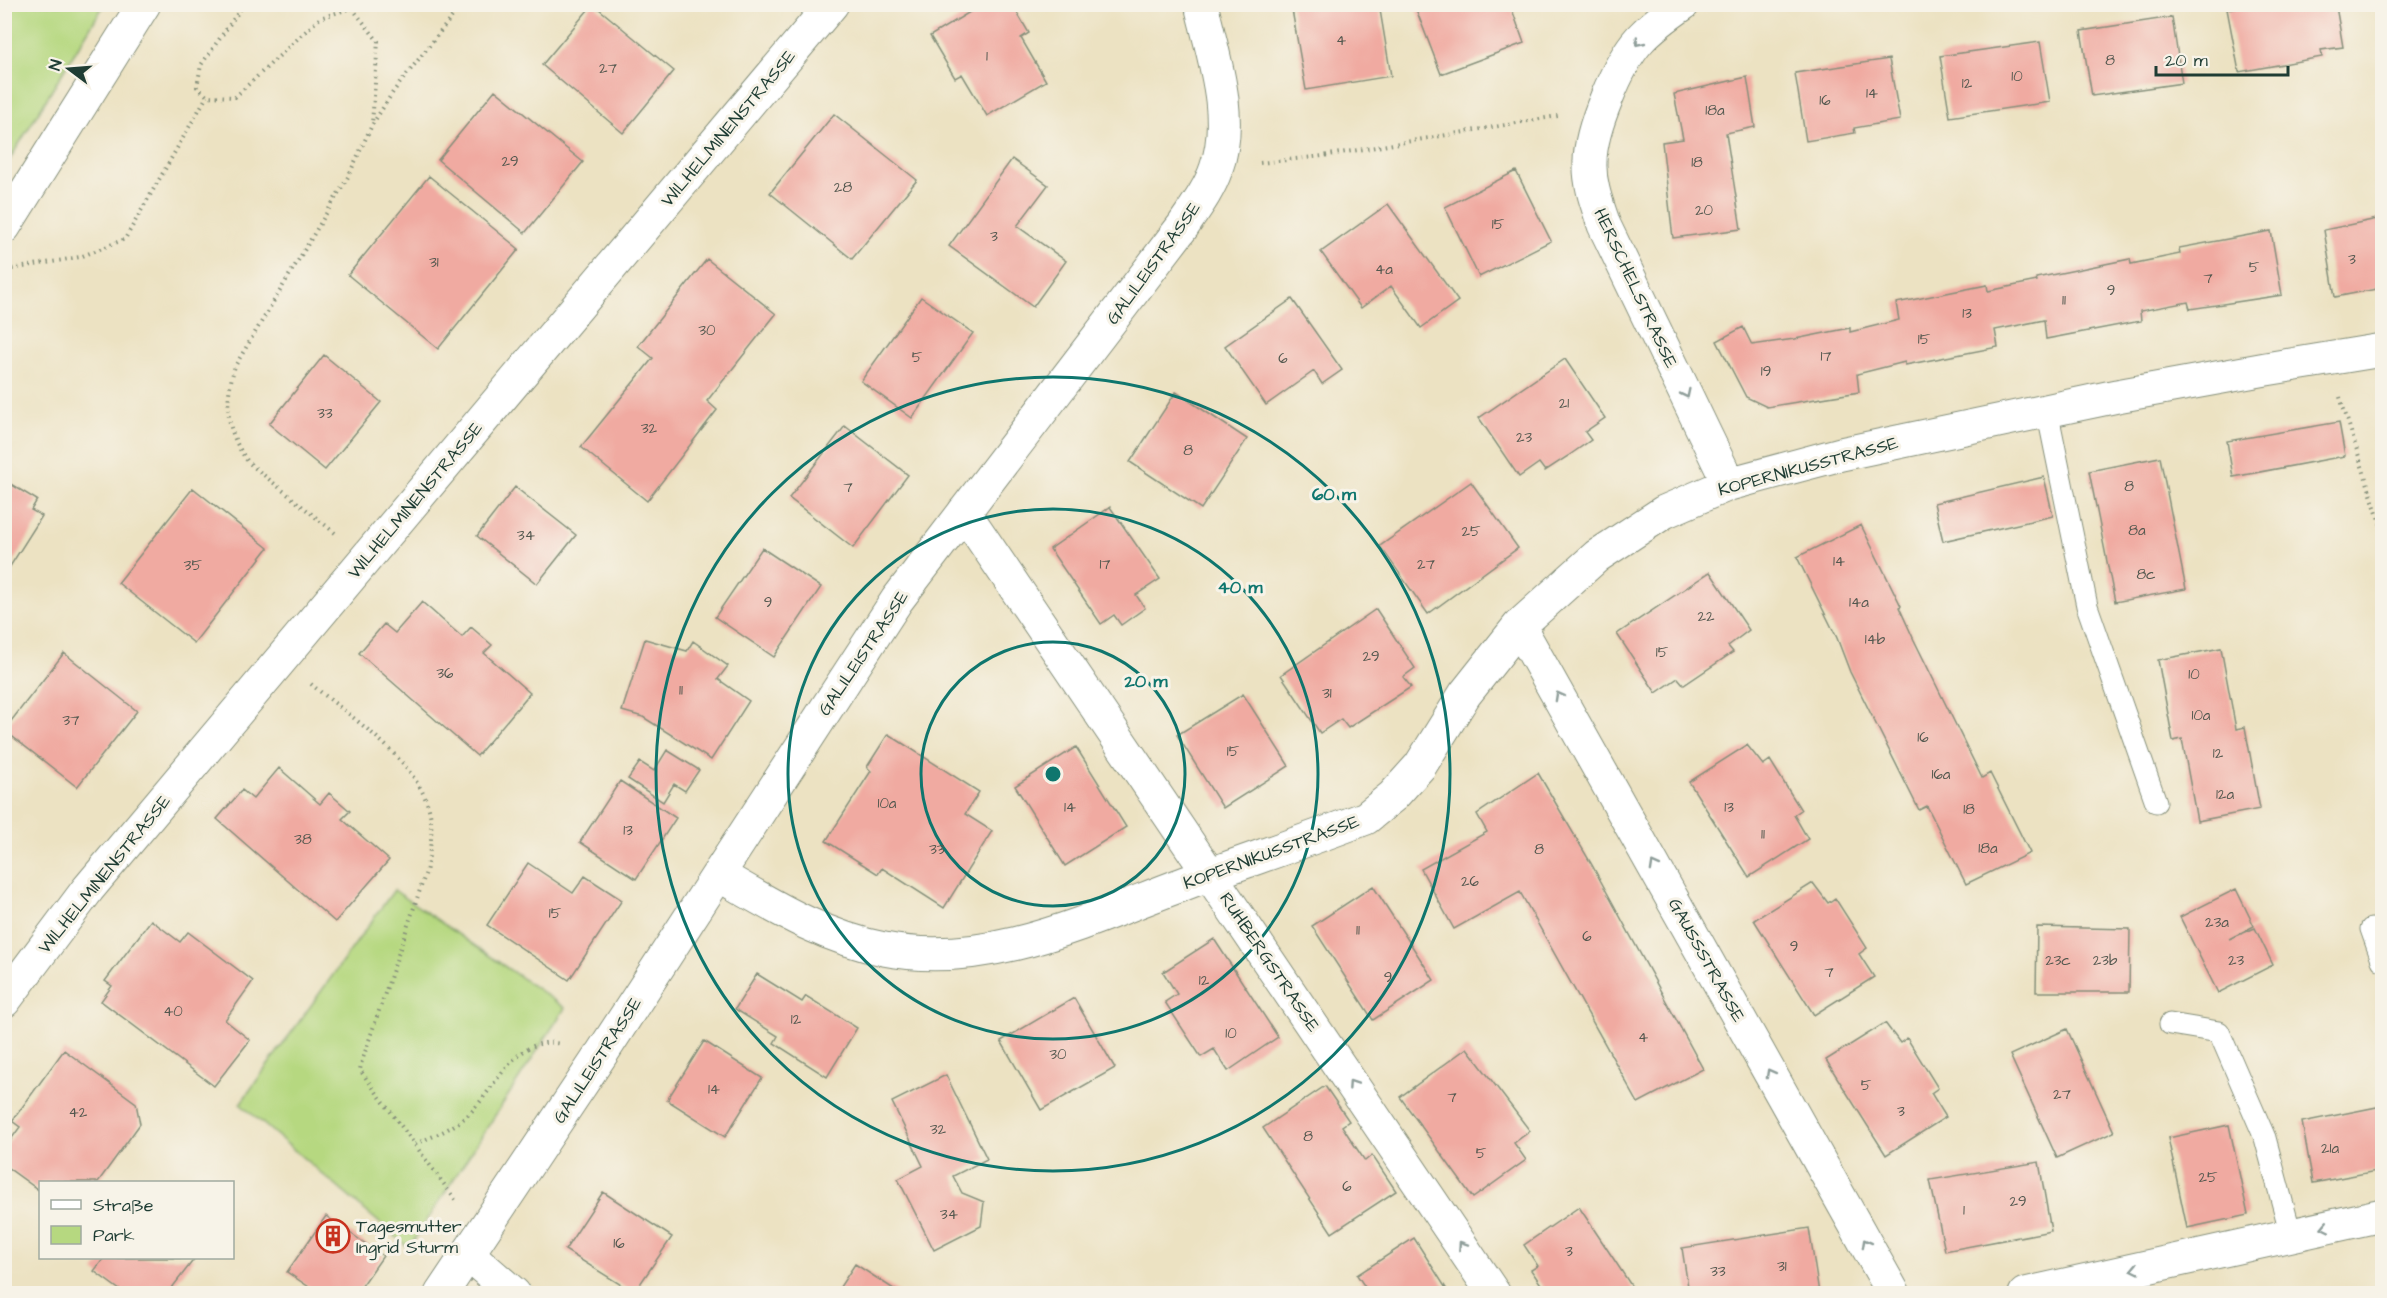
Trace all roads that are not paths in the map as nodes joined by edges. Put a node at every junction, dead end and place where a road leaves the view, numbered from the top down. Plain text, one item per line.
1 (144, 4) edge
2 (832, 4) edge
3 (1201, 4) edge
4 (1683, 4) edge
5 (4, 227) edge
6 (2382, 350) edge
7 (2047, 410) junction
8 (1729, 484) junction
9 (964, 512) junction
10 (1519, 626) junction
11 (2156, 802) dead end
12 (719, 874) junction
13 (1210, 874) junction
14 (2372, 929) dead end
15 (2382, 960) edge
16 (4, 1001) edge
17 (2170, 1024) dead end
18 (2382, 1215) edge
19 (2291, 1235) junction
20 (469, 1255) junction
21 (441, 1293) edge
22 (514, 1293) edge
23 (1494, 1293) edge
24 (1894, 1293) edge
25 (2025, 1293) edge

1 - 5 street
2 - 16 street, WILHELMINENSTRASSE
3 - 9 street, GALILEISTRASSE
4 -> 8 street, HERSCHELSTRASSE
6 - 7 street, KOPERNIKUSSTRASSE
7 - 8 street, KOPERNIKUSSTRASSE
7 - 11 lane
8 - 10 street, KOPERNIKUSSTRASSE
9 - 12 street, GALILEISTRASSE
9 - 13 street, RUHBERGSTRASSE
10 - 13 street, KOPERNIKUSSTRASSE
24 -> 10 street, GAUSSSTRASSE
12 - 13 street, KOPERNIKUSSTRASSE
12 - 20 street, GALILEISTRASSE
23 -> 13 street, RUHBERGSTRASSE
14 - 15 lane
17 - 19 lane
18 -> 19 street
19 -> 25 street
20 - 21 street, GALILEISTRASSE
20 - 22 street

